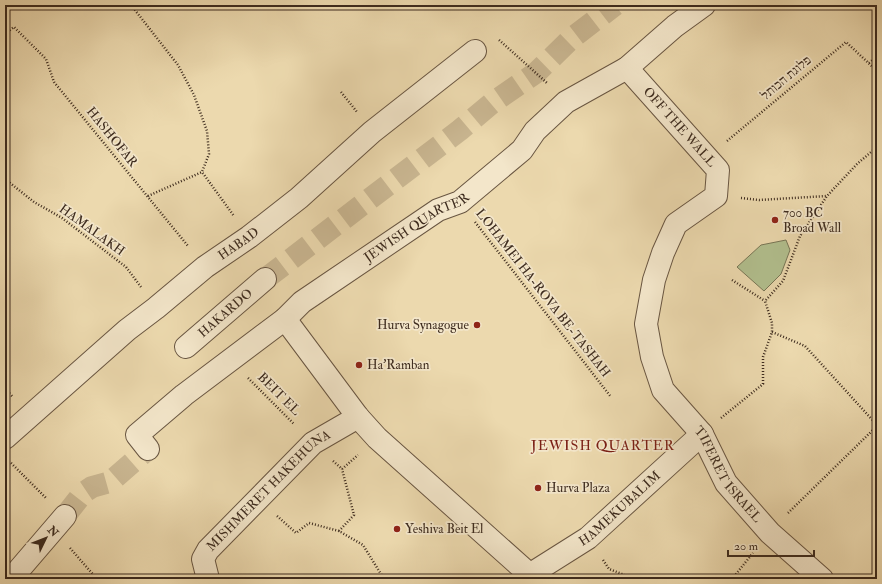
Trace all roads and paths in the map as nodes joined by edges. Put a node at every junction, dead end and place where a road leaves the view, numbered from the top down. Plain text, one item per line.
1 (132, 5) edge
2 (704, 5) edge
3 (5, 34) edge
4 (498, 39) dead end
5 (475, 51) dead end
6 (877, 56) edge
7 (870, 63) junction
8 (627, 68) junction
9 (877, 71) edge
10 (566, 102) junction
11 (877, 147) edge
12 (707, 157) junction
13 (202, 172) junction
14 (5, 179) edge
15 (148, 196) junction
16 (716, 196) junction
17 (826, 196) junction
18 (460, 202) junction
19 (249, 237) junction
20 (205, 267) junction
21 (265, 279) tunnel mouth
22 (732, 280) dead end
23 (765, 302) junction
24 (156, 308) junction
25 (284, 319) junction
26 (772, 332) junction
27 (186, 347) dead end
28 (230, 359) junction
29 (611, 396) dead end
30 (358, 417) junction
31 (877, 425) edge
32 (702, 434) junction
33 (5, 438) edge
34 (313, 443) junction
35 (148, 449) dead end
36 (10, 462) dead end
37 (342, 469) dead end
38 (259, 499) junction
39 (59, 523) junction
40 (339, 531) junction
41 (770, 533) junction
42 (588, 538) junction
43 (526, 577) edge
44 (11, 579) edge
45 (97, 579) edge
46 (208, 579) edge
47 (384, 579) edge
48 (636, 579) edge
49 (732, 579) edge
50 (822, 579) edge

1 - 13 path
2 - 8 street, JEWISH QUARTER
3 - 15 path, HASHOFAR
4 - 10 path
5 - 19 street, HABAD
6 - 7 path
7 - 9 path
7 - 12 path, פלוגת הכותל
8 - 10 street, JEWISH QUARTER
8 - 12 street, OFF THE WALL
10 - 18 street, JEWISH QUARTER
11 - 17 path
12 - 16 street, OFF THE WALL
13 - 15 path
13 - 19 path
14 - 24 path, HAMALAKH
15 - 20 path, HASHOFAR
16 - 17 path
16 - 32 street, TIFERET ISRAEL
17 - 23 path
18 - 25 street, JEWISH QUARTER
18 - 29 path, LOHAMEI HA-ROVA BE-TASHAH
19 - 20 street, HABAD
20 - 24 street, HABAD
21 - 27 street, HAKARDO
22 - 23 path
23 - 26 path
24 - 33 street, HABAD
25 - 28 street, JEWISH QUARTER
25 - 30 street
26 - 31 path
26 - 32 path
28 - 34 path, BEIT EL
28 - 35 street, JEWISH QUARTER
30 - 34 street, MISHMERET HAKEHUNA
30 - 43 street
31 - 41 path
32 - 41 street, TIFERET ISRAEL
32 - 42 street, HAMEKUBALIM
34 - 38 street, MISHMERET HAKEHUNA
36 - 39 path
37 - 40 path
38 - 40 path
38 - 46 street, MISHMERET HAKEHUNA
39 - 44 street
39 - 45 path
40 - 47 path
41 - 49 path
41 - 50 street, TIFERET ISRAEL
42 - 43 street, HAMEKUBALIM
42 - 48 path

